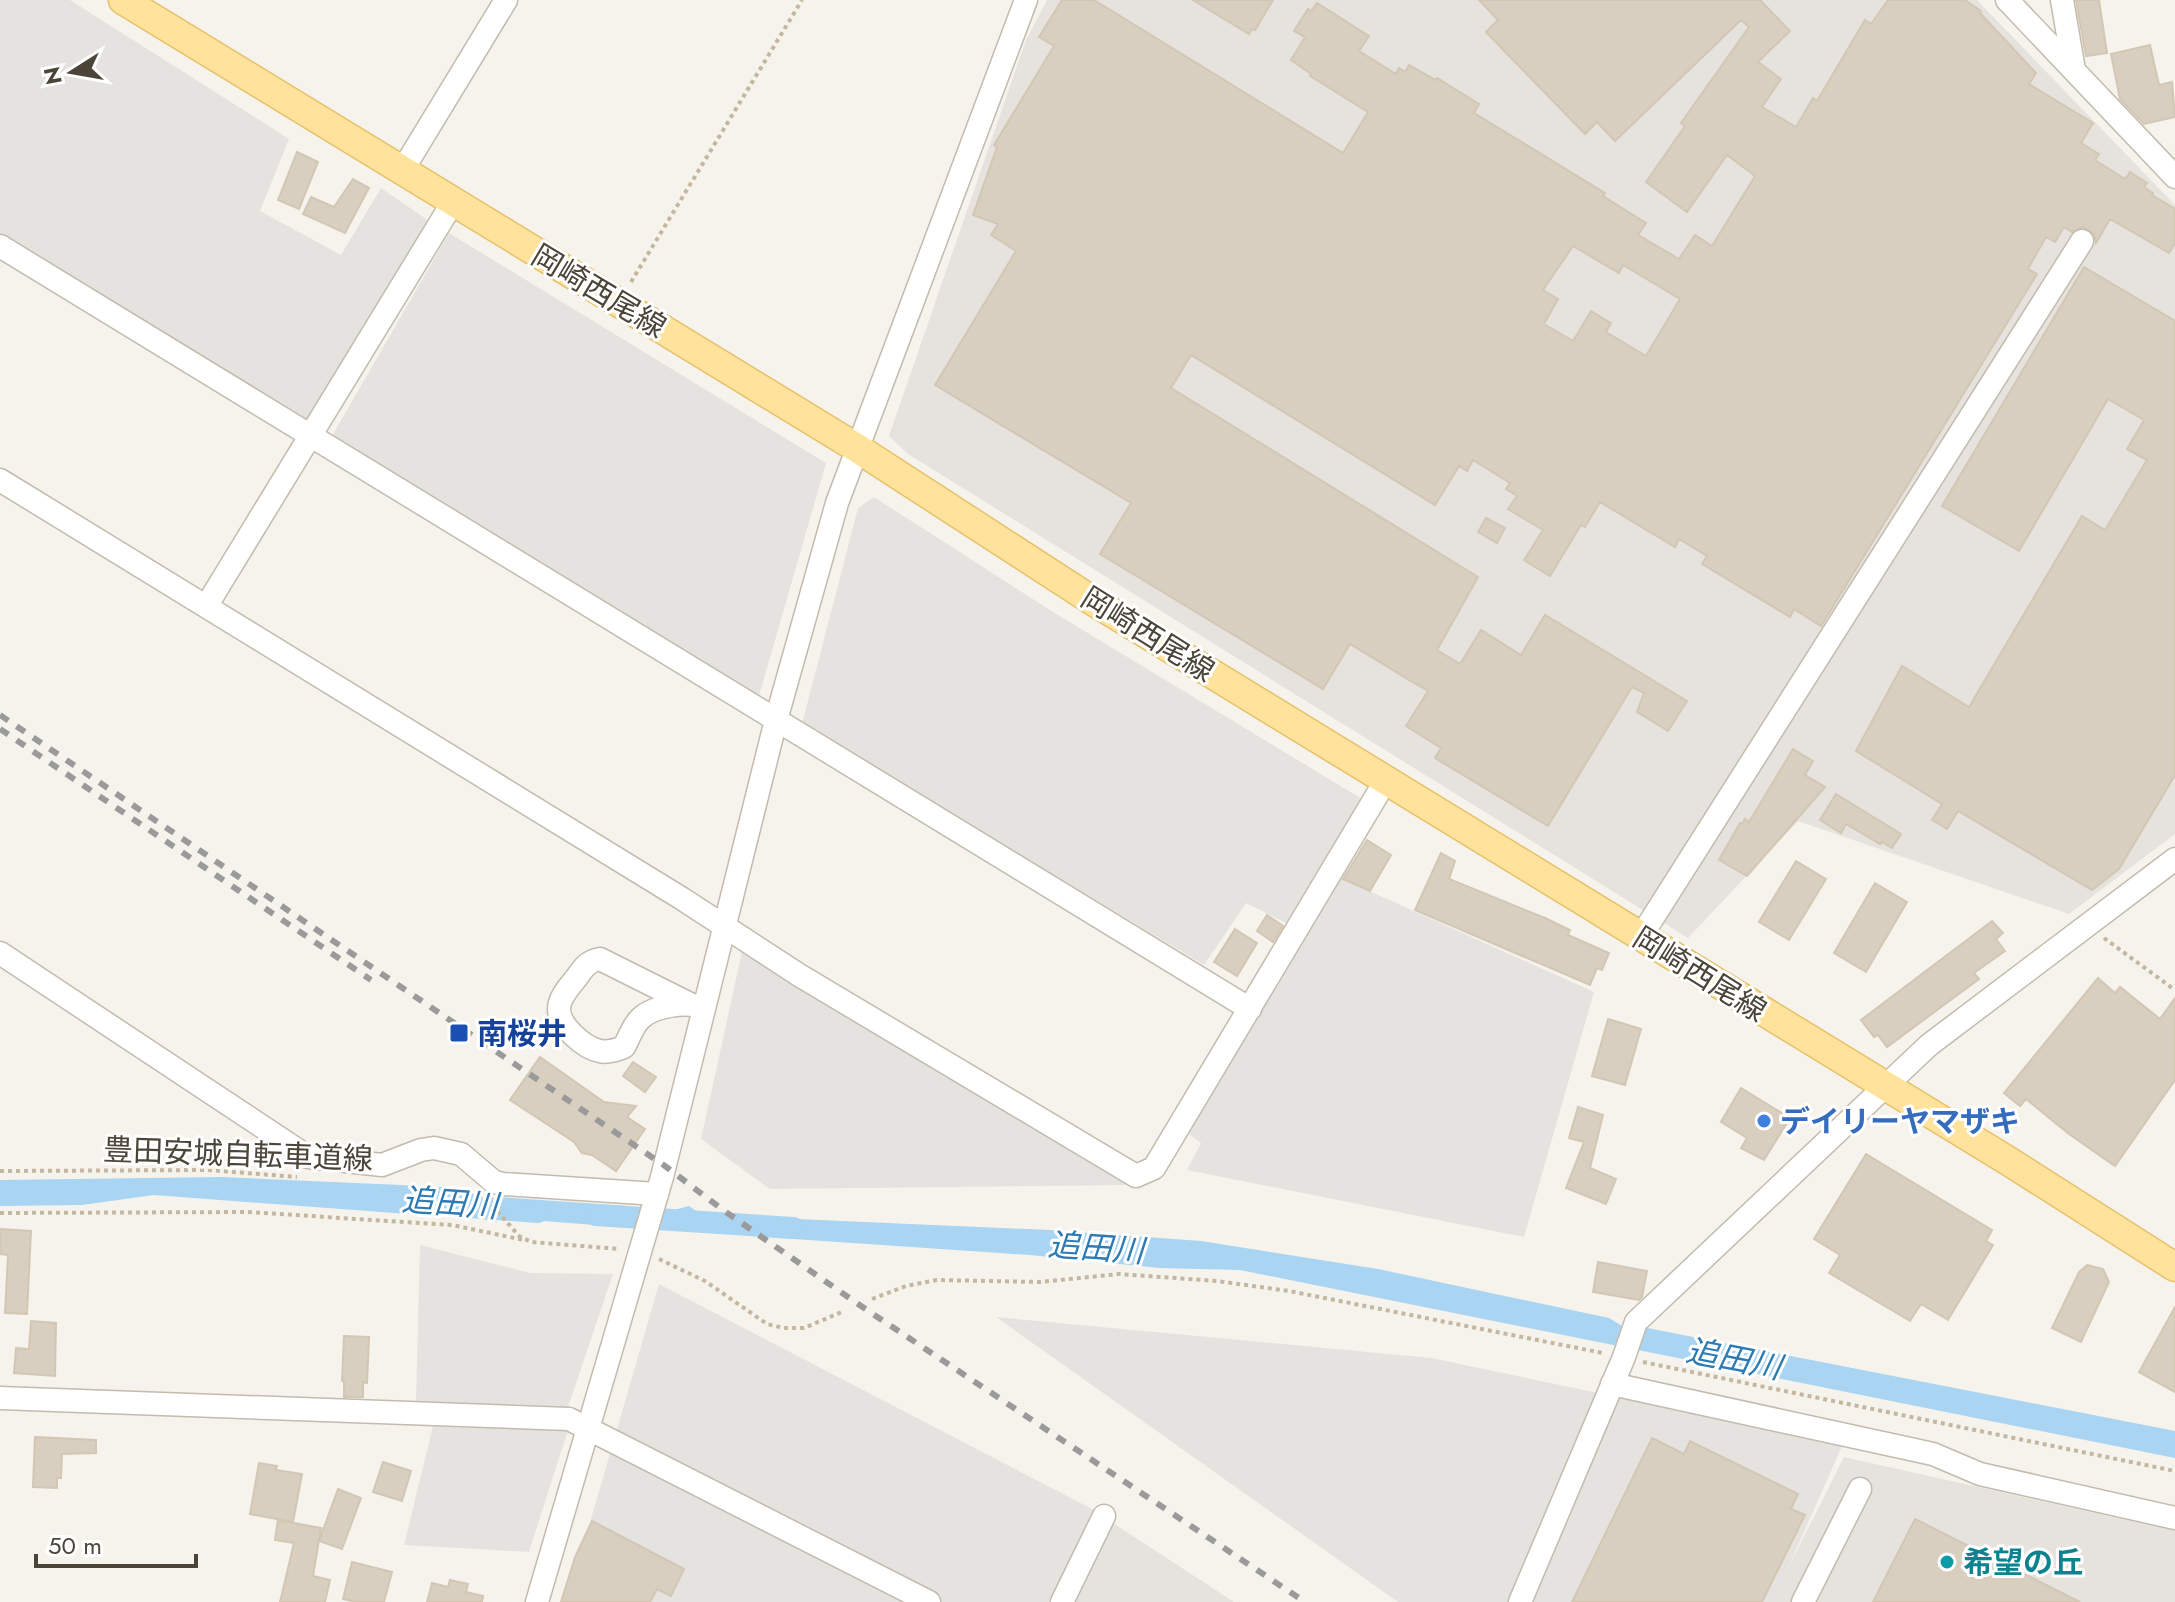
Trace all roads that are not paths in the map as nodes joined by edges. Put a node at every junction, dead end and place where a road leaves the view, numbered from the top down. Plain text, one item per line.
1 (123, 0) edge
2 (506, 0) edge
3 (1026, 0) edge
4 (2007, 0) edge
5 (2062, 0) edge
6 (2074, 72) junction
7 (402, 171) junction
8 (2175, 177) edge
9 (453, 202) junction
10 (2082, 241) dead end
11 (0, 246) edge
12 (312, 434) junction
13 (857, 448) junction
14 (0, 480) edge
15 (207, 605) junction
16 (776, 720) junction
17 (1386, 780) junction
18 (2175, 859) edge
19 (723, 928) junction
20 (1640, 938) junction
21 (0, 953) edge
22 (696, 1005) junction
23 (1250, 1009) junction
24 (1884, 1086) junction
25 (655, 1199) junction
26 (2175, 1267) edge
27 (1612, 1384) junction
28 (0, 1398) edge
29 (588, 1428) junction
30 (1860, 1489) dead end
31 (1104, 1516) dead end
32 (2175, 1518) edge
33 (537, 1602) edge
34 (929, 1602) edge
35 (1062, 1602) edge
36 (1520, 1602) edge
37 (1803, 1602) edge

1 - 7 main road, 岡崎西尾線
2 - 7 street
3 - 13 street
4 - 6 street
5 - 6 street
6 - 8 street
7 - 9 main road, 岡崎西尾線
9 - 12 street
9 - 13 main road, 岡崎西尾線
10 - 20 street
11 - 12 street
12 - 15 street
12 - 16 street
13 - 16 street
13 - 17 main road, 岡崎西尾線
14 - 15 street
15 - 19 street
16 - 19 street
16 - 23 street
17 - 20 main road, 岡崎西尾線
17 - 23 street
18 - 24 street
19 - 22 street
19 - 23 street
20 - 24 main road, 岡崎西尾線
21 - 25 street
22 - 22 street
22 - 25 street
24 - 26 main road, 岡崎西尾線
24 - 27 street
25 - 29 street
27 - 32 street
27 - 36 street
28 - 29 street
29 - 33 street
29 - 34 street
30 - 37 street
31 - 35 street

